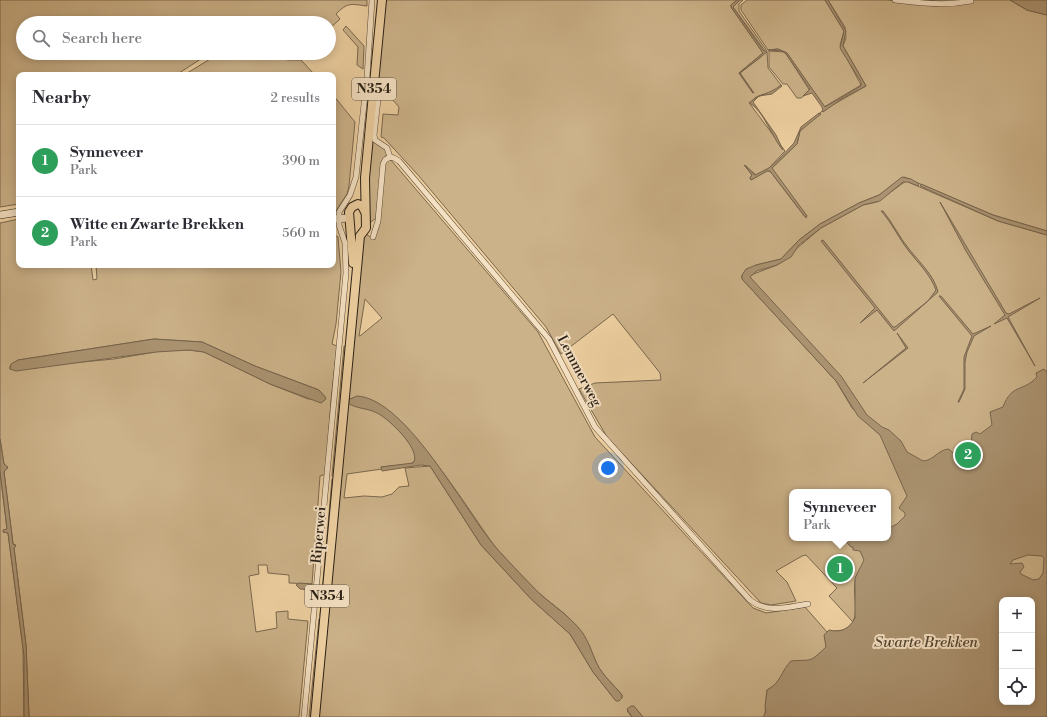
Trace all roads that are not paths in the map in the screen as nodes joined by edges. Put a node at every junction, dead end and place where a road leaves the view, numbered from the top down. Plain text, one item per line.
1 (372, 0) edge
2 (382, 0) edge
3 (895, 0) edge
4 (971, 1) edge
5 (378, 100) dead end
6 (390, 157) junction
7 (365, 178) junction
8 (357, 205) junction
9 (16, 212) edge
10 (365, 212) junction
11 (0, 215) edge
12 (350, 218) junction
13 (336, 219) edge
14 (366, 225) junction
15 (377, 226) junction
16 (350, 229) junction
17 (360, 236) junction
18 (373, 237) dead end
19 (355, 286) junction
20 (808, 604) dead end
21 (304, 717) edge
22 (315, 717) edge

1 - 13 street
2 - 7 main road, N354
3 - 4 street
5 - 6 street, Lemmerweg
6 - 15 street
6 - 20 street, Lemmerweg
7 - 8 main road, N354
7 - 10 main road, N354
8 - 10 main road
8 - 12 main road, N354
9 - 11 street
10 - 14 main road, N354
12 - 13 street
12 - 16 main road, N354
13 - 21 street, Riperwei
14 - 15 street
14 - 17 main road, N354
15 - 18 street
16 - 17 main road
16 - 19 main road, N354
17 - 19 main road, N354
19 - 22 main road, Riperwei / N354

